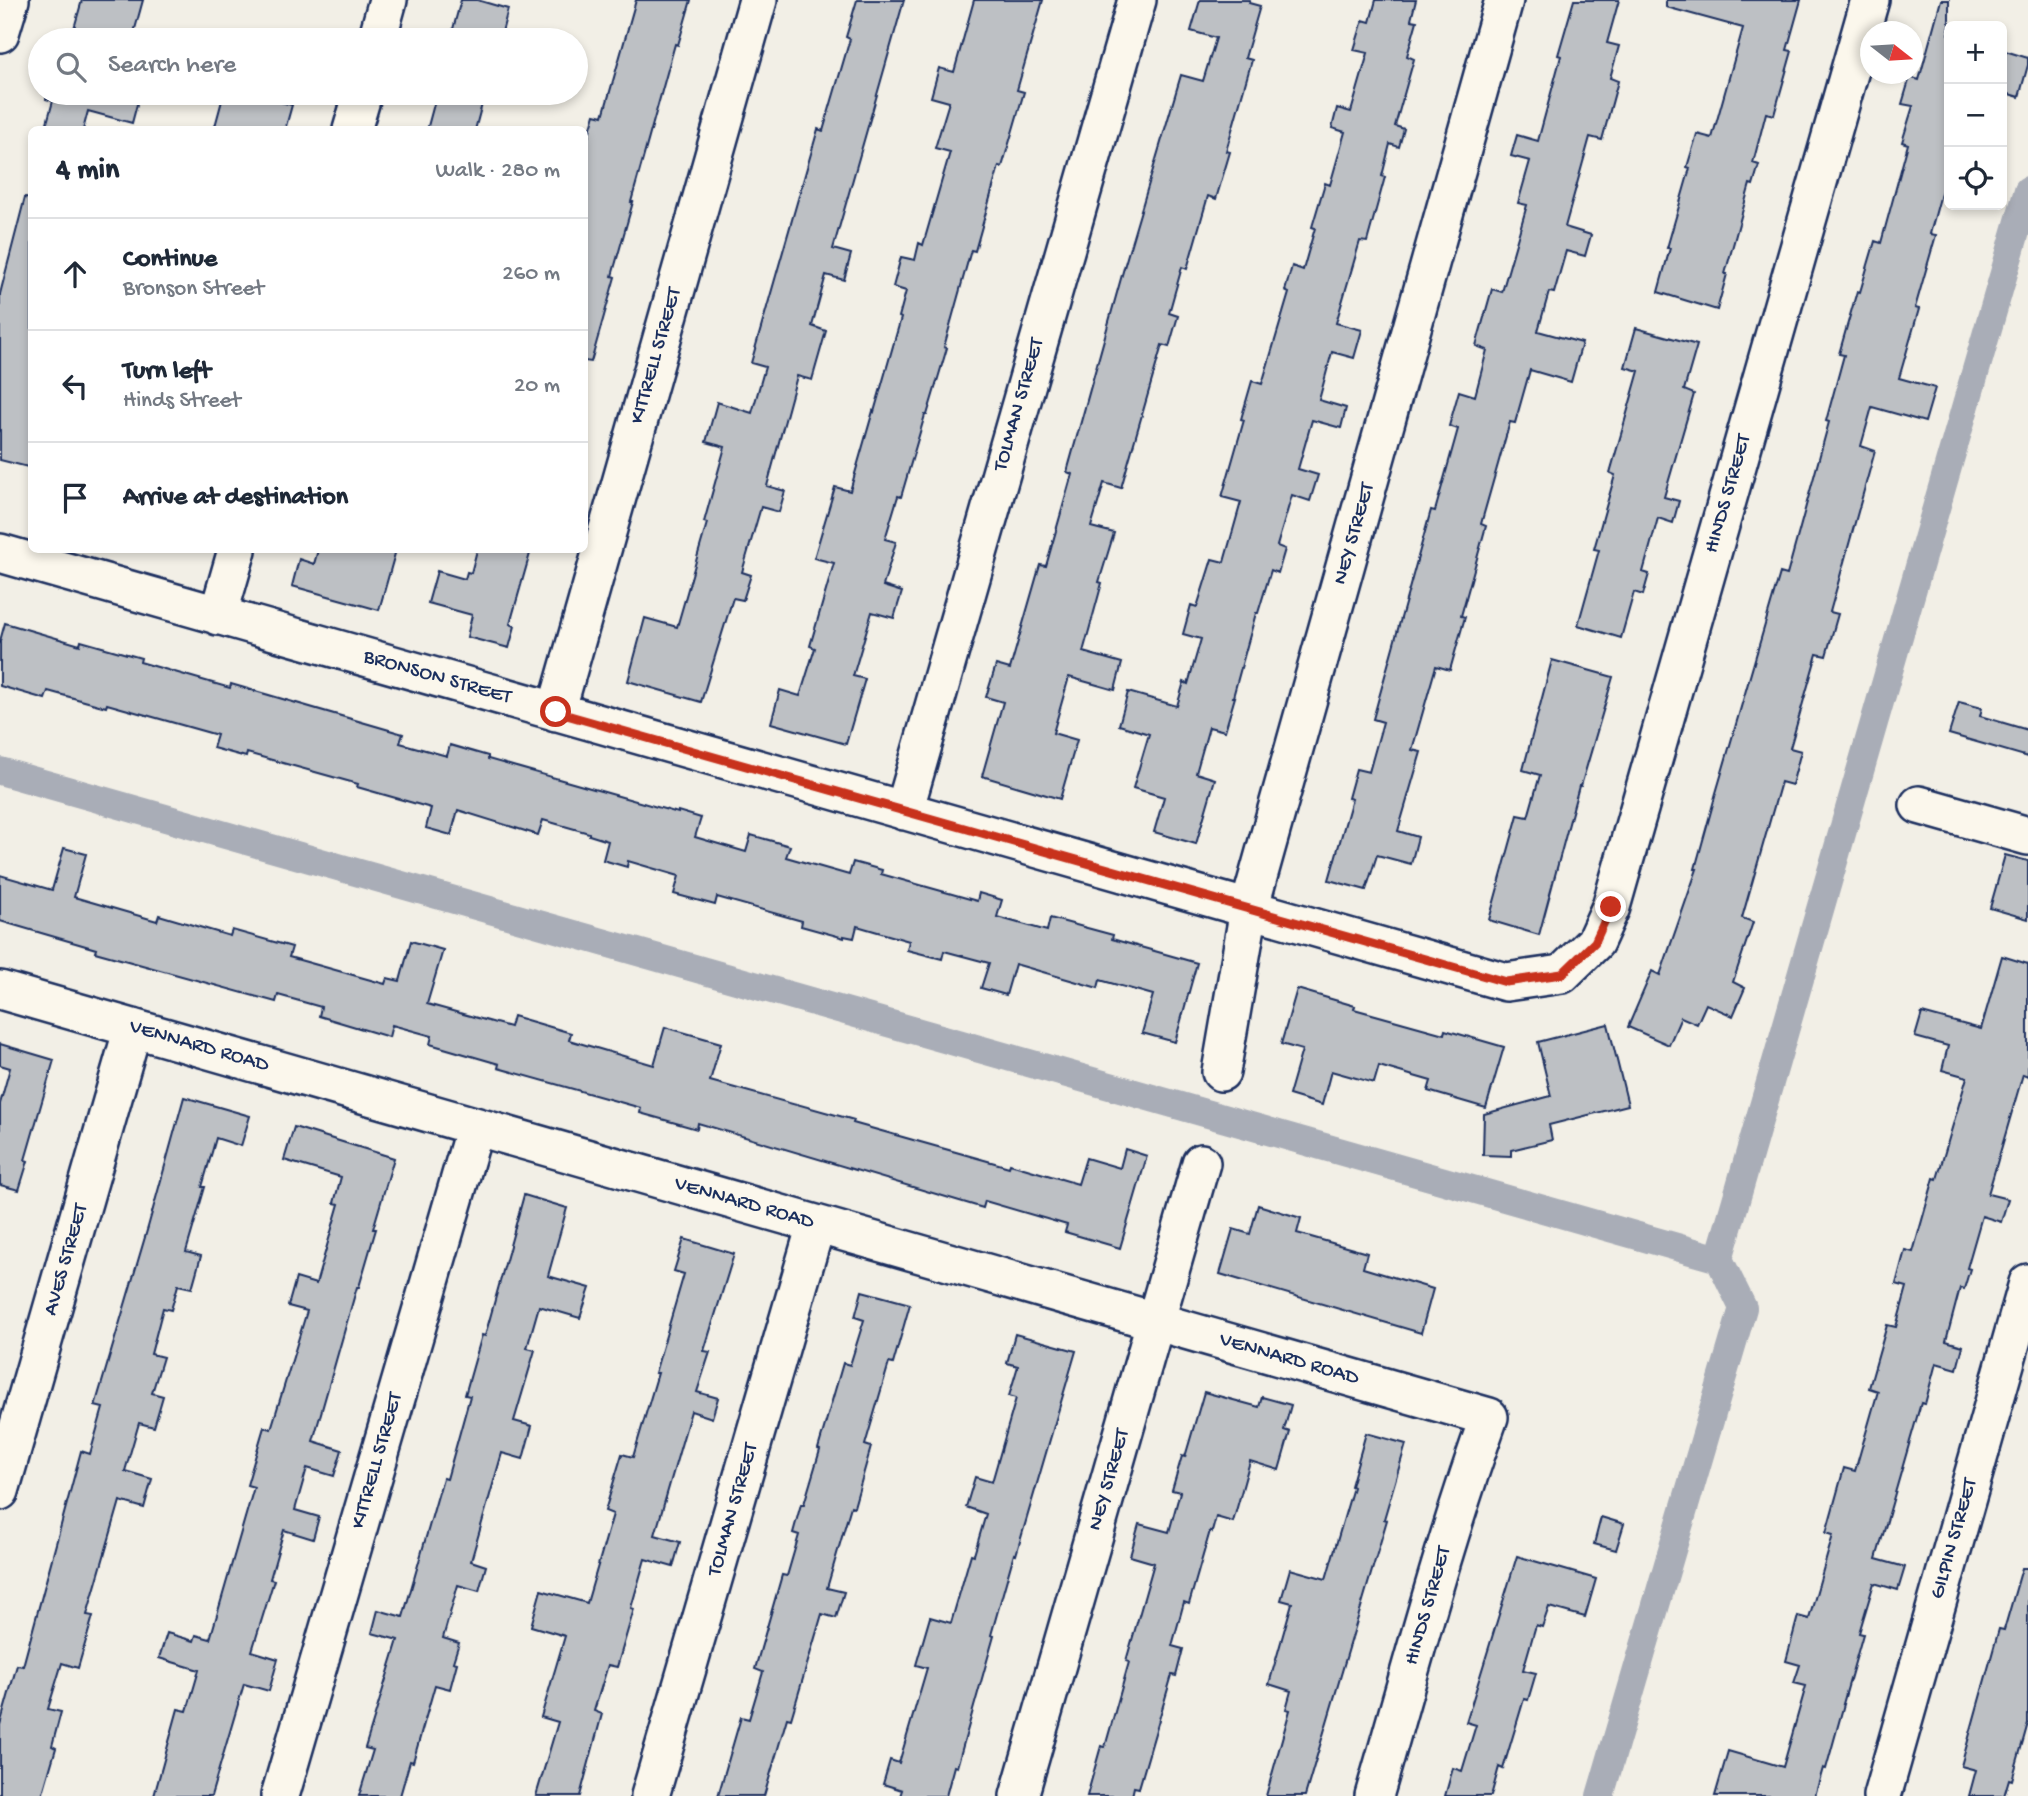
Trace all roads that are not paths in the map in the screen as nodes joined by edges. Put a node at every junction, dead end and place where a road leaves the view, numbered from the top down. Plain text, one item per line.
1 (10, 0) edge
2 (388, 0) edge
3 (758, 0) edge
4 (1137, 0) edge
5 (1504, 0) edge
6 (1870, 0) edge
7 (380, 28) edge
8 (0, 33) edge
9 (359, 105) edge
10 (353, 126) edge
11 (236, 553) edge
12 (0, 554) edge
13 (218, 616) junction
14 (556, 712) junction
15 (1919, 805) dead end
16 (904, 811) junction
17 (2028, 836) edge
18 (1250, 909) junction
19 (1562, 974) joint
20 (0, 990) edge
21 (133, 1028) junction
22 (1221, 1072) dead end
23 (475, 1127) junction
24 (1201, 1163) dead end
25 (817, 1225) junction
26 (2028, 1283) edge
27 (1155, 1322) junction
28 (2018, 1357) edge
29 (1489, 1417) joint
30 (0, 1491) edge
31 (280, 1796) edge
32 (650, 1796) edge
33 (1019, 1796) edge
34 (1374, 1796) edge
35 (1882, 1796) edge

1 - 8 street
2 - 7 street
3 - 14 street, KITTRELL STREET
4 - 16 street, TOLMAN STREET
5 - 18 street, NEY STREET
6 - 19 street, HINDS STREET
9 - 10 street
11 - 13 street
12 - 13 street, BRONSON STREET
13 - 14 street, BRONSON STREET
14 - 16 street, BRONSON STREET
15 - 17 street
16 - 18 street, BRONSON STREET
18 - 19 street, BRONSON STREET
18 - 22 street, NEY STREET
20 - 21 street, VENNARD ROAD
21 - 23 street, VENNARD ROAD
21 - 30 street, AVES STREET
23 - 25 street, VENNARD ROAD
23 - 31 street, KITTRELL STREET
24 - 27 street, NEY STREET
25 - 27 street, VENNARD ROAD
25 - 32 street, TOLMAN STREET
26 - 28 street, GILPIN STREET
27 - 29 street, VENNARD ROAD
27 - 33 street, NEY STREET
28 - 35 street, GILPIN STREET
29 - 34 street, HINDS STREET

